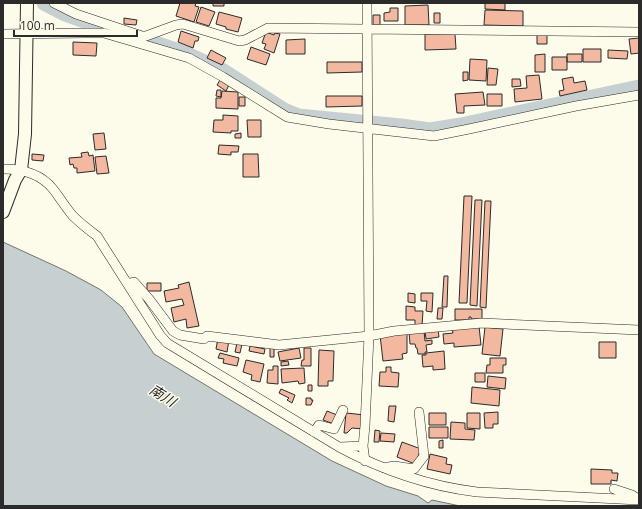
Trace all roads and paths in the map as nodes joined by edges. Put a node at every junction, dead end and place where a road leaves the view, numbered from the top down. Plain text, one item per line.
1 (27, 3) edge
2 (54, 3) edge
3 (367, 3) edge
4 (367, 28) junction
5 (639, 32) edge
6 (3, 34) edge
7 (27, 34) junction
8 (639, 95) edge
9 (367, 124) junction
10 (3, 169) edge
11 (18, 175) junction
12 (3, 212) edge
13 (128, 284) junction
14 (639, 330) edge
15 (369, 336) junction
16 (343, 410) dead end
17 (419, 412) dead end
18 (314, 432) junction
19 (363, 446) junction
20 (339, 447) junction
21 (365, 461) junction
22 (384, 468) junction
23 (614, 489) dead end
24 (639, 500) edge

1 - 7 main road
2 - 4 street
3 - 4 street
4 - 5 street
4 - 9 street
6 - 7 street
7 - 9 street
7 - 11 main road
8 - 9 street
9 - 15 street
10 - 11 street
11 - 12 main road
11 - 13 street
13 - 15 street
13 - 18 street
14 - 15 street
15 - 19 street
16 - 18 street
17 - 22 street
18 - 20 street
19 - 20 street
19 - 21 street
20 - 21 street
21 - 22 street
22 - 24 street
23 - 24 street

